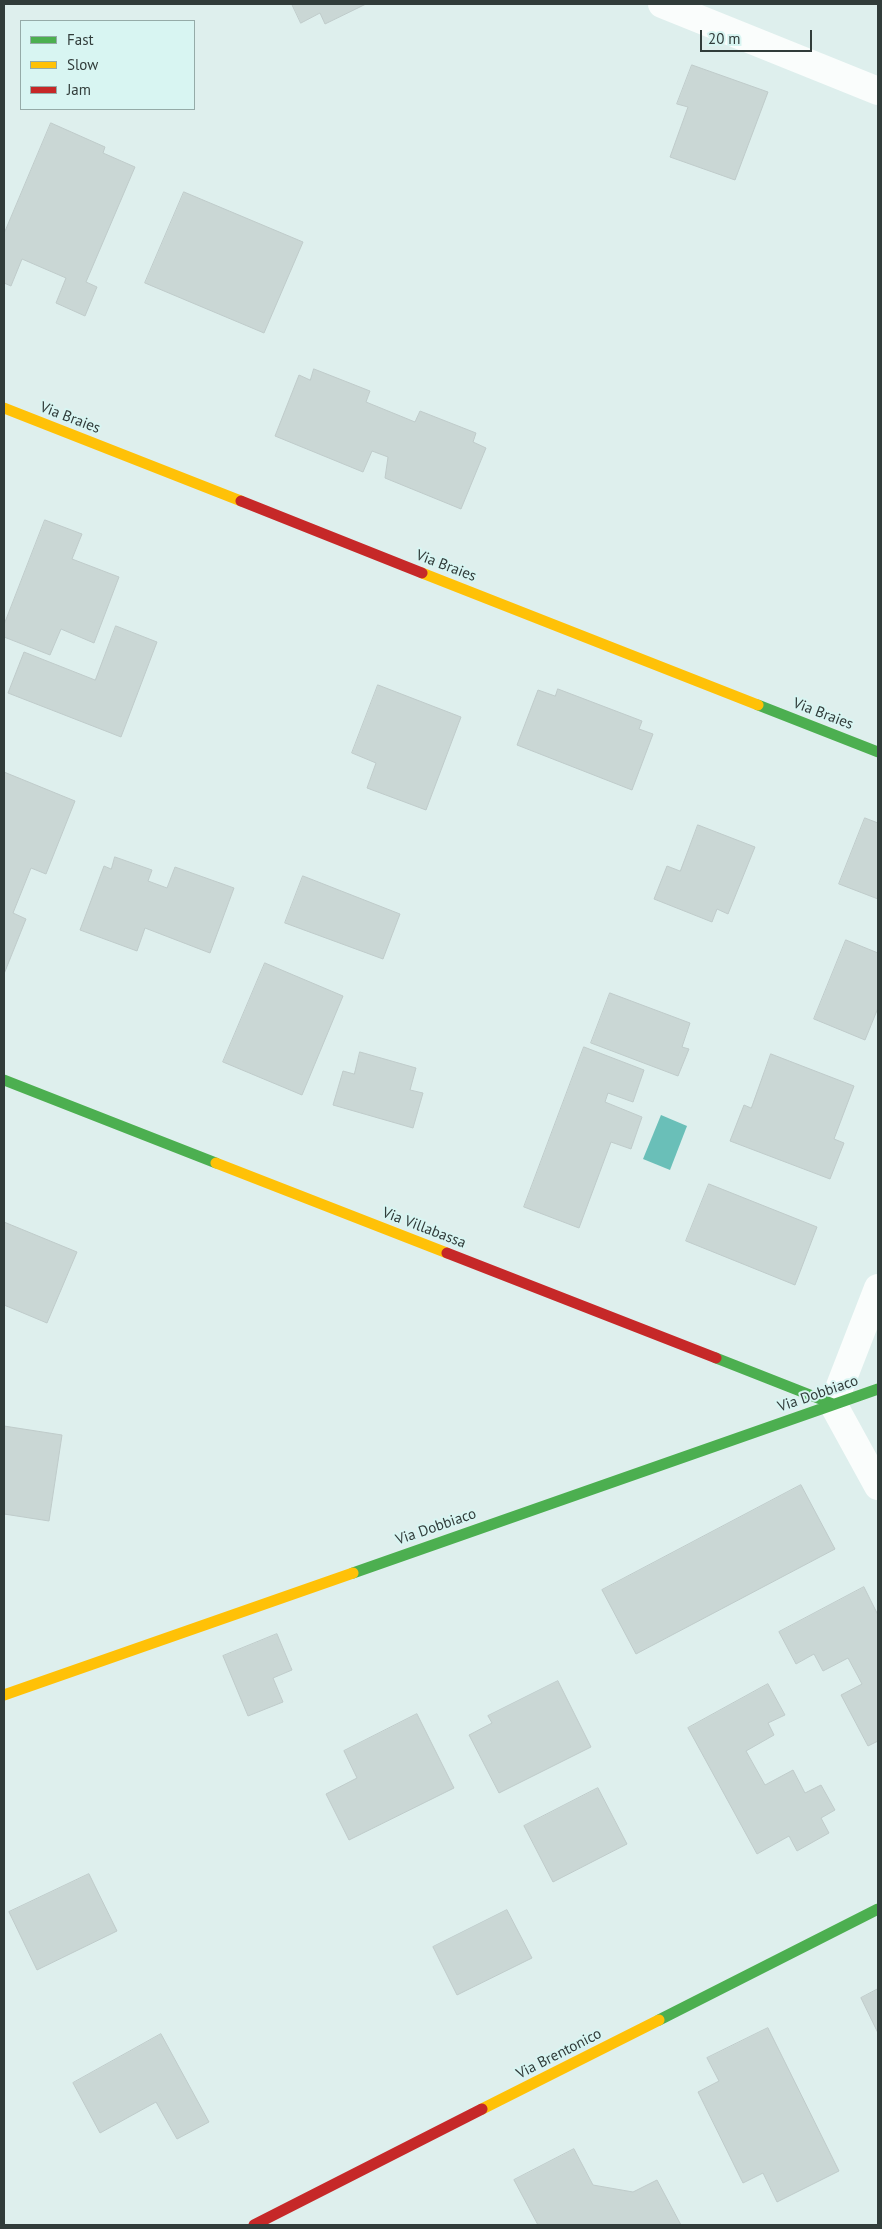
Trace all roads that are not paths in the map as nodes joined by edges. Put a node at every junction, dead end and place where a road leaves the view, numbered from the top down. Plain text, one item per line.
1 (662, 4) edge
2 (878, 91) edge
3 (4, 408) edge
4 (878, 752) edge
5 (4, 1080) edge
6 (878, 1288) edge
7 (878, 1389) edge
8 (834, 1404) junction
9 (878, 1486) edge
10 (4, 1695) edge
11 (878, 1909) edge
12 (254, 2225) edge

1 - 2 street
3 - 4 street, Via Braies
5 - 8 street, Via Villabassa
6 - 8 street
7 - 8 street, Via Dobbiaco
8 - 9 street
8 - 10 street, Via Dobbiaco
11 - 12 street, Via Brentonico

